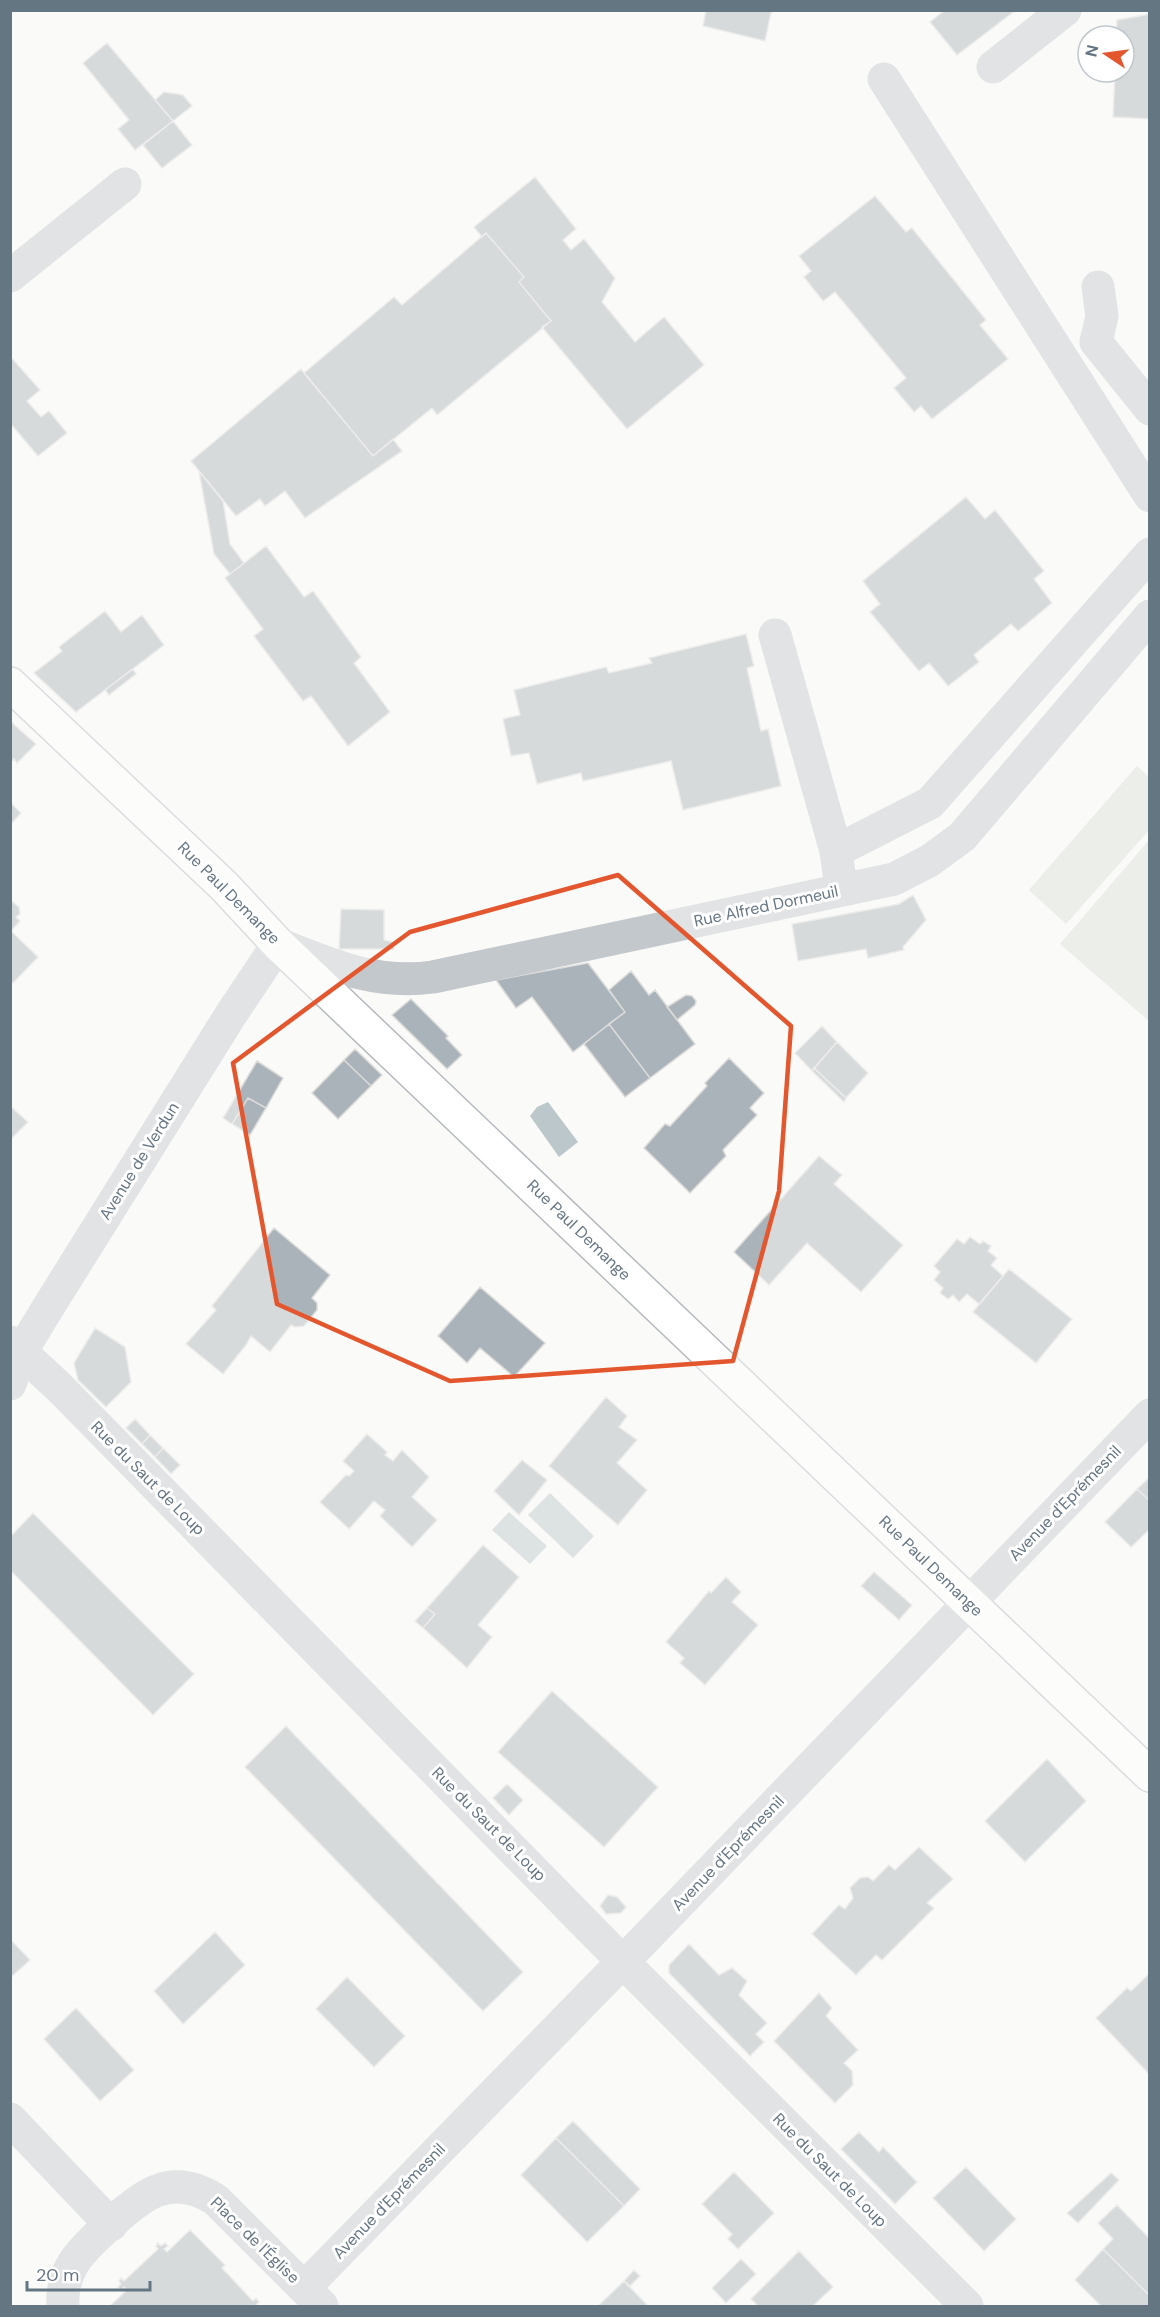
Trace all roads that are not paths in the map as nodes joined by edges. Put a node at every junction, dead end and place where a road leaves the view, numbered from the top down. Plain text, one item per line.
1 (1065, 10) edge
2 (993, 67) dead end
3 (884, 79) dead end
4 (126, 184) dead end
5 (10, 276) edge
6 (1098, 287) dead end
7 (1149, 409) edge
8 (1149, 496) edge
9 (1149, 554) edge
10 (1149, 616) edge
11 (775, 634) dead end
12 (10, 684) edge
13 (836, 851) junction
14 (843, 889) junction
15 (278, 944) junction
16 (16, 1347) edge
17 (10, 1384) edge
18 (1149, 1415) edge
19 (969, 1602) junction
20 (1149, 1775) edge
21 (622, 1961) junction
22 (10, 2119) edge
23 (111, 2225) junction
24 (313, 2297) edge
25 (63, 2307) edge
26 (967, 2307) edge

1 - 2 street
3 - 8 street
4 - 5 street
6 - 7 street
9 - 13 street
10 - 14 street, Rue Alfred Dormeuil
11 - 13 street
12 - 15 main road, Rue Paul Demange
13 - 14 street
14 - 15 street, Rue Alfred Dormeuil
15 - 16 street, Avenue de Verdun
15 - 19 main road, Rue Paul Demange
16 - 17 street, Avenue de Verdun
16 - 21 street, Rue du Saut de Loup
18 - 19 street, Avenue d'Eprémesnil
19 - 20 main road, Rue Paul Demange
19 - 21 street, Avenue d'Eprémesnil
21 - 24 street, Avenue d'Eprémesnil
21 - 26 street, Rue du Saut de Loup
22 - 23 street
23 - 24 street, Place de l'Église
23 - 25 street, Place de l'Église

